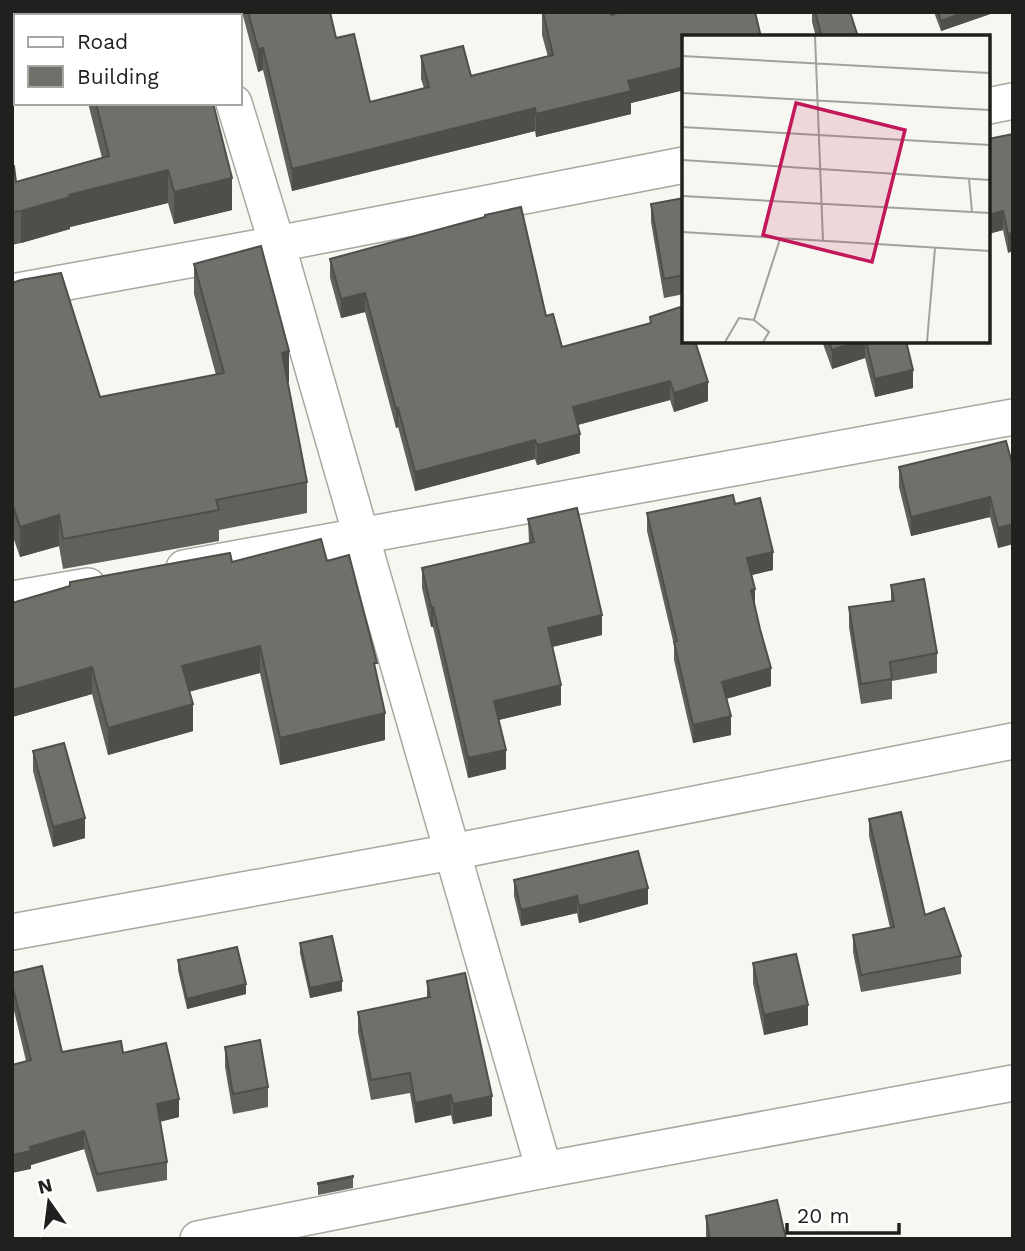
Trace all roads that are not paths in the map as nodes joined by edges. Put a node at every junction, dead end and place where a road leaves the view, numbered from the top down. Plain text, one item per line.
1 (1013, 101) edge
2 (235, 105) edge
3 (990, 106) edge
4 (682, 165) edge
5 (277, 244) junction
6 (12, 292) edge
7 (1013, 417) edge
8 (360, 536) junction
9 (160, 573) edge
10 (119, 580) edge
11 (12, 600) edge
12 (1013, 741) edge
13 (452, 852) junction
14 (12, 932) edge
15 (1013, 1083) edge
16 (544, 1170) junction
17 (198, 1239) edge

1 - 3 street
2 - 5 street
4 - 5 street
5 - 6 street
5 - 8 street
7 - 8 street
8 - 9 street
8 - 13 street
10 - 11 street
12 - 13 street
13 - 14 street
13 - 16 street
15 - 16 street
16 - 17 street

